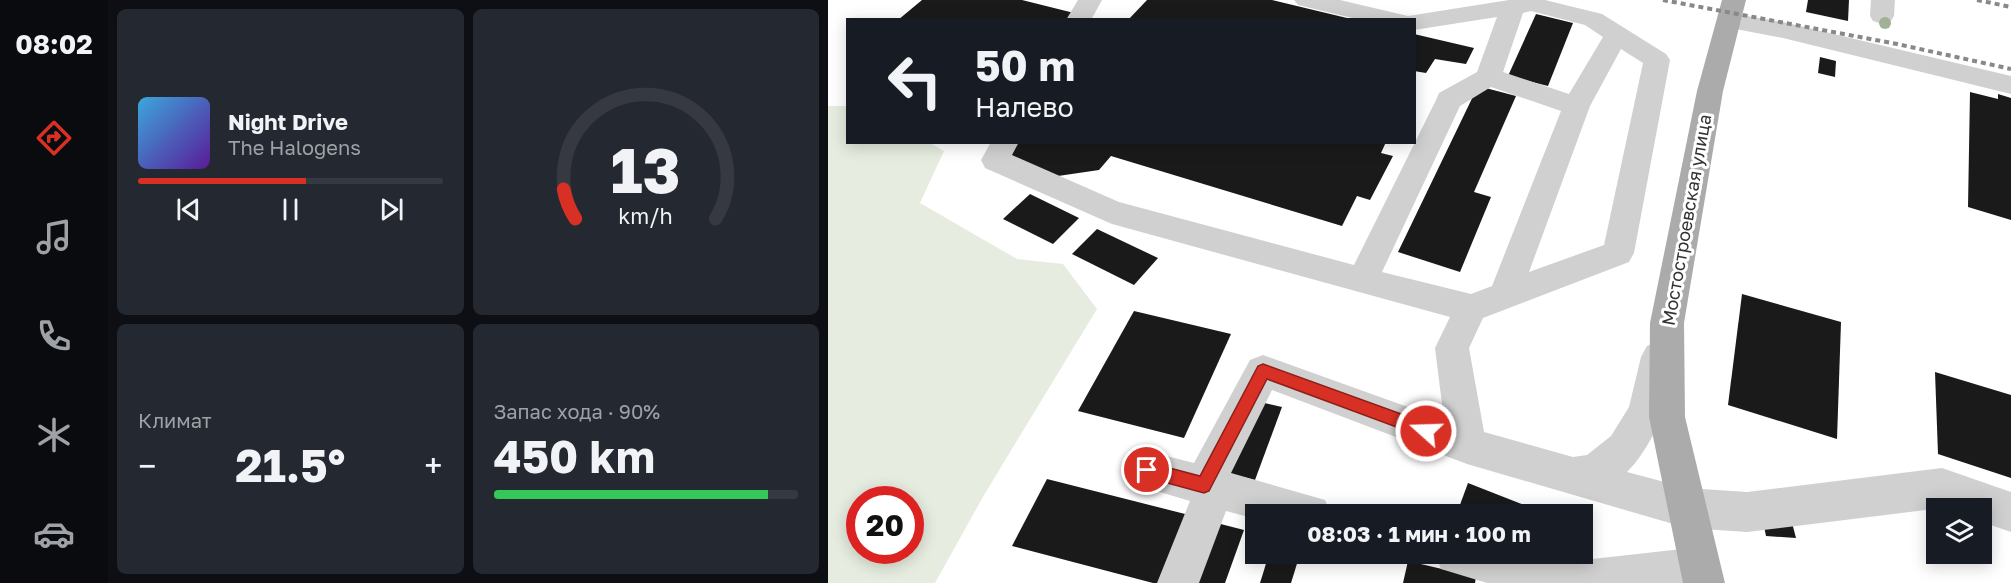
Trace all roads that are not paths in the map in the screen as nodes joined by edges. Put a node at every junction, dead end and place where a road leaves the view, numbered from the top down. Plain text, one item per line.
1 (1090, 0) edge
2 (1306, 0) edge
3 (1513, 7) junction
4 (1732, 10) edge
5 (1079, 18) edge
6 (1389, 18) edge
7 (1416, 22) edge
8 (1617, 34) junction
9 (1488, 77) junction
10 (2011, 85) edge
11 (1576, 106) junction
12 (1004, 144) edge
13 (1362, 280) junction
14 (1505, 294) junction
15 (1471, 308) junction
16 (1667, 323) junction
17 (1467, 446) junction
18 (1147, 470) dead end
19 (1573, 476) junction
20 (1209, 487) junction
21 (1273, 504) edge
22 (1687, 508) junction
23 (2011, 512) edge
24 (1494, 564) edge
25 (1696, 578) edge
26 (1178, 583) edge
27 (1566, 583) edge

1 - 5 lane
2 - 6 lane
3 - 7 lane
3 - 8 lane
3 - 9 lane
4 - 10 lane
4 - 16 main road, Мостостроевская улица
8 - 11 lane
8 - 14 lane
9 - 11 lane
9 - 13 lane
11 - 14 lane
12 - 13 lane
13 - 15 lane
14 - 15 lane
15 - 17 lane
16 - 19 lane
16 - 22 main road, Мостостроевская улица
17 - 19 lane
17 - 20 lane
18 - 20 lane
19 - 22 lane
20 - 21 lane
20 - 26 lane
22 - 23 lane
22 - 25 main road, Мостостроевская улица
24 - 27 lane
25 - 27 lane

